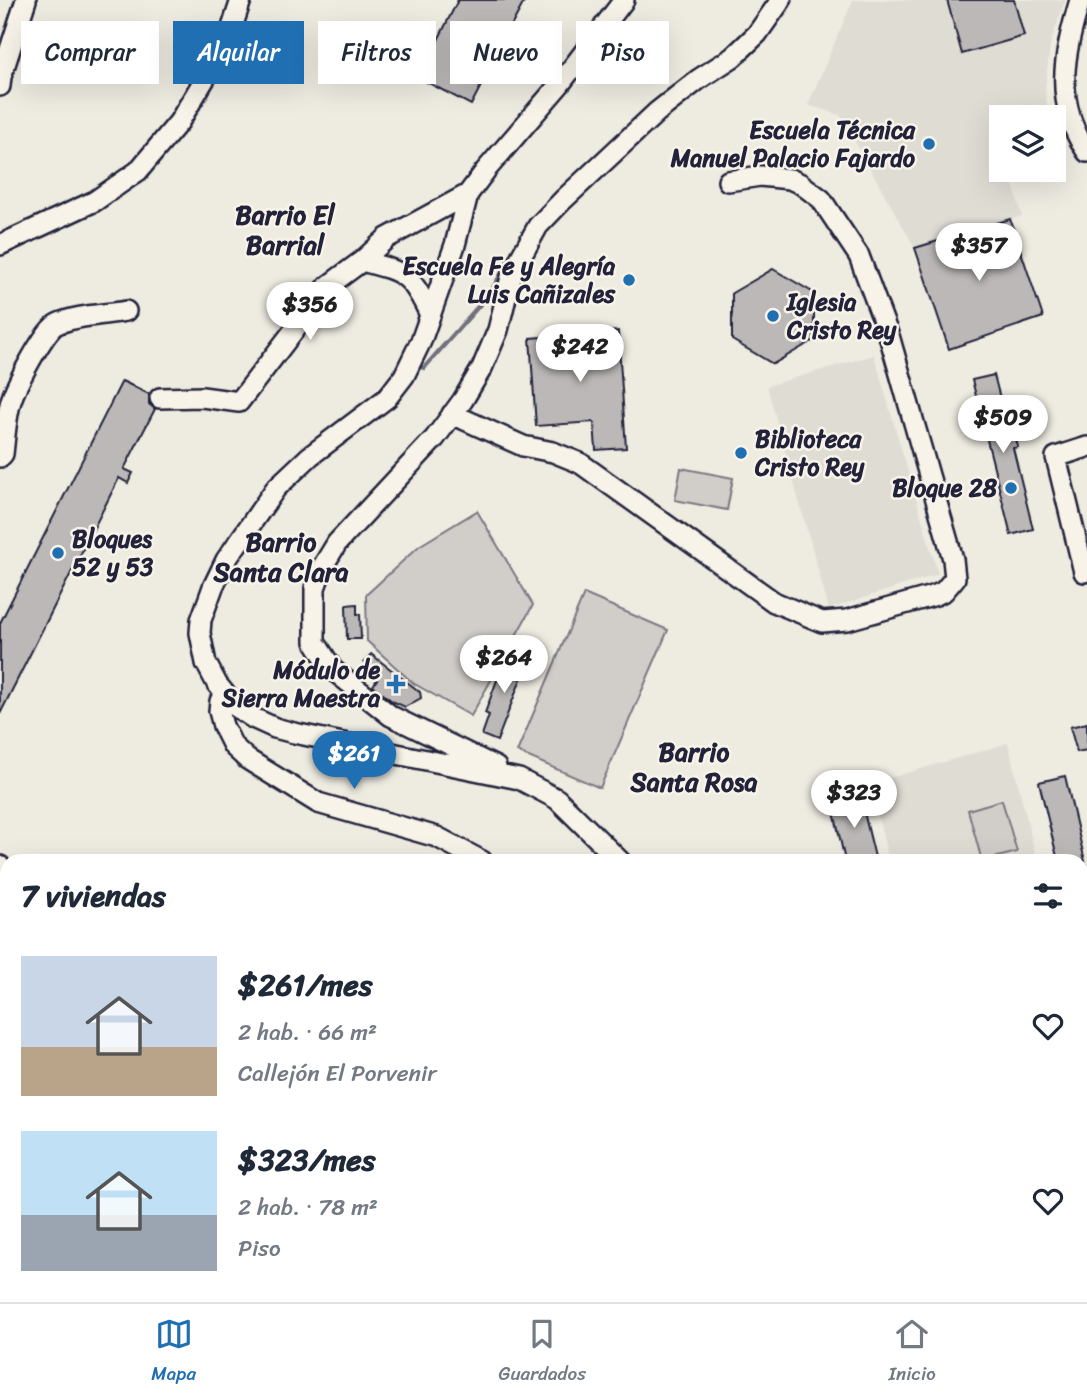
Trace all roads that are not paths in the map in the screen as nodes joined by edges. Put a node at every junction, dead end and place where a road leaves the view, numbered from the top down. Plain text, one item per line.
1 (26, 0) edge
2 (241, 0) edge
3 (624, 0) edge
4 (781, 0) edge
5 (1080, 0) edge
6 (1077, 45) edge
7 (0, 86) edge
8 (1087, 152) edge
9 (728, 181) dead end
10 (468, 194) junction
11 (0, 245) edge
12 (362, 261) junction
13 (126, 312) dead end
14 (430, 315) junction
15 (160, 398) dead end
16 (452, 414) junction
17 (1087, 447) edge
18 (0, 457) edge
19 (1084, 572) dead end
20 (225, 695) junction
21 (519, 779) junction
22 (469, 854) edge
23 (613, 854) edge

1 - 7 street
2 - 11 street
3 - 10 street
4 - 16 street
5 - 6 street
6 - 8 street
9 - 16 street
10 - 12 street
10 - 14 street
12 - 14 street
12 - 15 street
13 - 18 street
14 - 20 street
16 - 21 street
17 - 19 street
20 - 21 street
20 - 22 street
21 - 23 street

